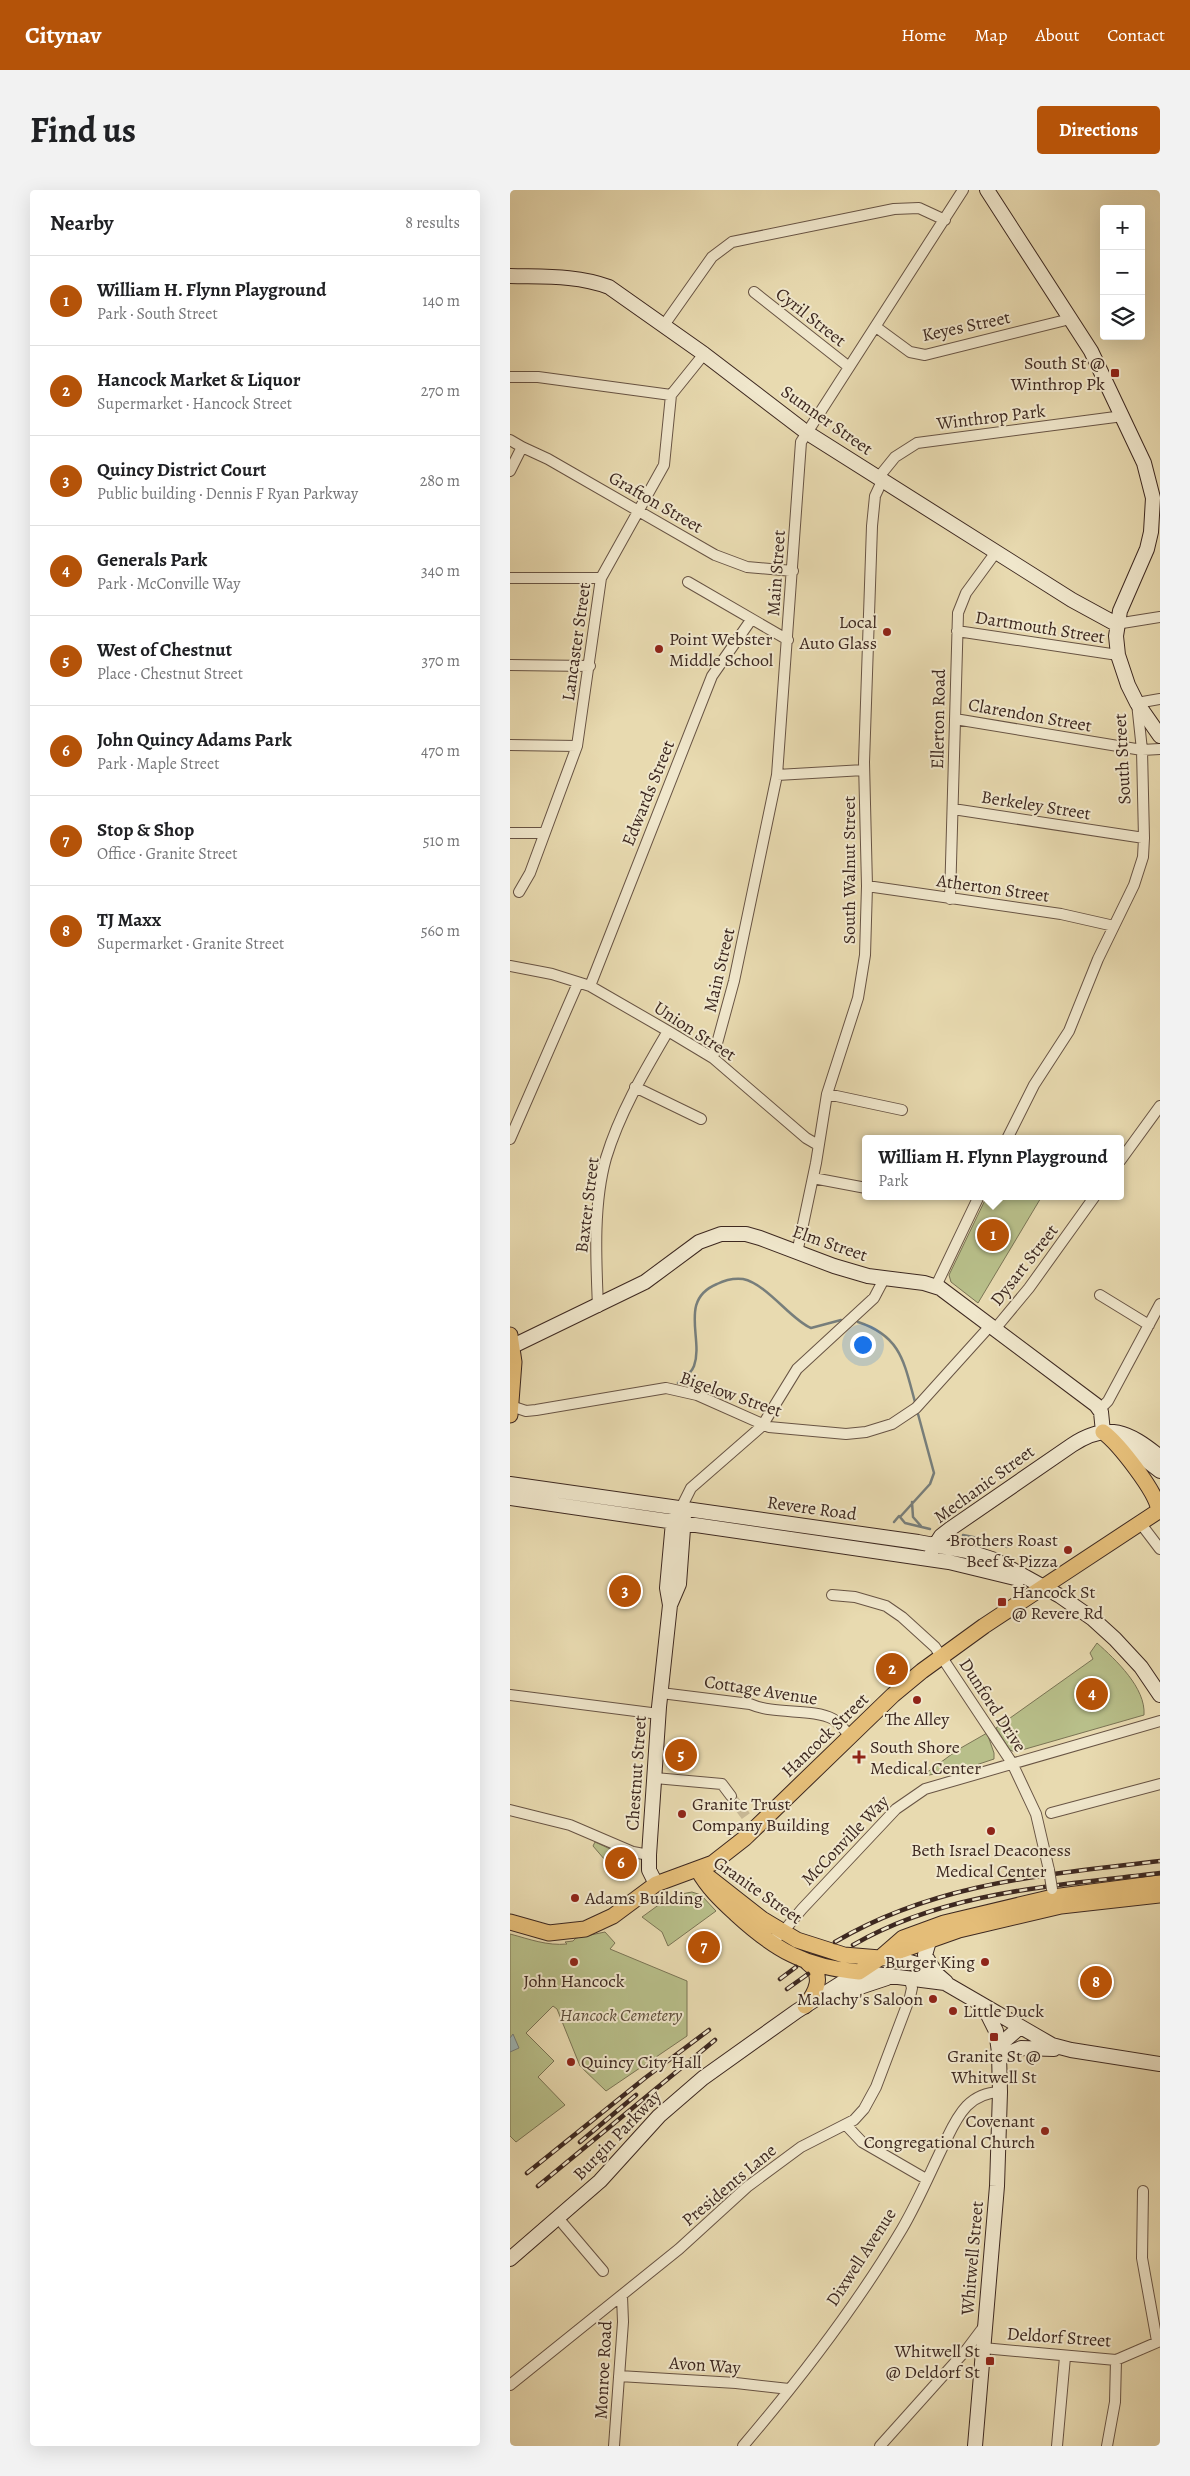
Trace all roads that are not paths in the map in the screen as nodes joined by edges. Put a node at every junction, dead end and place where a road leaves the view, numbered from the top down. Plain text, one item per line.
1 (963, 190) edge
2 (987, 190) edge
3 (945, 220) junction
4 (510, 276) edge
5 (754, 292) dead end
6 (1070, 319) junction
7 (664, 325) junction
8 (876, 327) junction
9 (704, 354) junction
10 (849, 367) junction
11 (510, 377) edge
12 (672, 395) junction
13 (1122, 416) junction
14 (806, 432) junction
15 (510, 440) edge
16 (522, 447) junction
17 (510, 471) edge
18 (880, 480) junction
19 (639, 510) junction
20 (996, 552) junction
21 (792, 571) junction
22 (510, 578) edge
23 (601, 578) junction
24 (688, 582) dead end
25 (1160, 617) edge
26 (751, 620) junction
27 (1116, 624) junction
28 (957, 630) junction
29 (788, 640) junction
30 (1118, 655) junction
31 (510, 665) edge
32 (590, 666) junction
33 (1160, 699) edge
34 (1137, 703) junction
35 (955, 719) junction
36 (1160, 736) edge
37 (510, 745) edge
38 (577, 746) junction
39 (1160, 749) edge
40 (1142, 750) junction
41 (864, 770) junction
42 (777, 775) junction
43 (953, 809) junction
44 (510, 832) edge
45 (544, 833) junction
46 (1144, 838) junction
47 (867, 886) junction
48 (519, 892) dead end
49 (950, 899) junction
50 (1114, 926) junction
51 (510, 966) edge
52 (578, 982) junction
53 (590, 986) junction
54 (668, 1031) junction
55 (713, 1058) junction
56 (635, 1087) junction
57 (827, 1094) junction
58 (1160, 1106) edge
59 (902, 1110) dead end
60 (701, 1119) dead end
61 (1009, 1135) edge
62 (510, 1139) edge
63 (818, 1144) junction
64 (1124, 1156) edge
65 (813, 1178) junction
66 (862, 1187) edge
67 (977, 1200) edge
68 (1092, 1200) edge
69 (797, 1253) junction
70 (884, 1279) junction
71 (936, 1286) junction
72 (1100, 1295) dead end
73 (598, 1307) junction
74 (1159, 1309) edge
75 (1149, 1325) junction
76 (992, 1327) junction
77 (512, 1340) edge
78 (1100, 1409) junction
79 (511, 1410) edge
80 (762, 1426) junction
81 (1103, 1432) junction
82 (1160, 1458) edge
83 (1160, 1471) edge
84 (510, 1484) edge
85 (510, 1498) edge
86 (681, 1508) junction
87 (1160, 1510) edge
88 (678, 1523) junction
89 (1141, 1524) junction
90 (936, 1545) junction
91 (1160, 1549) edge
92 (887, 1553) junction
93 (1044, 1586) junction
94 (832, 1595) dead end
95 (942, 1656) junction
96 (661, 1692) junction
97 (510, 1695) edge
98 (1160, 1696) edge
99 (659, 1714) junction
100 (1160, 1721) edge
101 (850, 1736) junction
102 (1012, 1763) junction
103 (655, 1778) junction
104 (1160, 1784) edge
105 (731, 1796) tunnel mouth
106 (510, 1810) edge
107 (1051, 1813) dead end
108 (649, 1855) junction
109 (698, 1870) junction
110 (1160, 1883) edge
111 (656, 1884) junction
112 (1052, 1893) junction
113 (1160, 1895) edge
114 (510, 1922) edge
115 (782, 1933) junction
116 (929, 1941) junction
117 (769, 1943) junction
118 (880, 1958) junction
119 (808, 1963) junction
120 (859, 1972) junction
121 (935, 1972) junction
122 (903, 1977) junction
123 (950, 1986) junction
124 (805, 2006) junction
125 (984, 2006) junction
126 (1019, 2028) junction
127 (1065, 2049) junction
128 (1003, 2054) junction
129 (1160, 2064) edge
130 (1000, 2092) junction
131 (846, 2125) junction
132 (926, 2179) junction
133 (1143, 2191) dead end
134 (558, 2218) junction
135 (510, 2260) edge
136 (603, 2271) dead end
137 (622, 2296) junction
138 (985, 2325) junction
139 (1158, 2341) edge
140 (983, 2348) junction
141 (1065, 2356) junction
142 (1116, 2360) junction
143 (619, 2376) junction
144 (510, 2384) edge
145 (788, 2389) junction
146 (614, 2446) edge
147 (744, 2446) edge
148 (880, 2446) edge
149 (975, 2446) edge
150 (1057, 2446) edge
151 (1107, 2446) edge

1 - 3 street, Main Street
2 - 6 street, South Street
3 - 7 street
3 - 8 street, Main Street
4 - 7 street, Sumner Street
5 - 10 street, Cyril Street
6 - 8 street, Keyes Street
6 - 13 street, South Street
7 - 9 street, Sumner Street
8 - 10 street, Main Street
9 - 12 street
9 - 14 street, Sumner Street
10 - 14 street, Main Street
11 - 12 street
12 - 19 street, Lancaster Street
13 - 18 street, Winthrop Park
13 - 27 street, South Street
14 - 18 street, Sumner Street
14 - 21 street, Main Street
15 - 16 street, Grafton Street
16 - 17 street
16 - 19 street, Grafton Street
18 - 20 street, Sumner Street
18 - 41 street, South Walnut Street
19 - 21 street, Grafton Street
19 - 23 street, Lancaster Street
20 - 27 street, Sumner Street
20 - 28 street, Ellerton Road
21 - 29 street, Main Street
22 - 23 street
23 - 32 street, Lancaster Street
24 - 26 street
25 - 27 street
26 - 29 street
26 - 53 street, Edwards Street
27 - 30 street, South Street
28 - 30 street, Dartmouth Street
28 - 35 street, Ellerton Road
29 - 42 street, Main Street
30 - 34 street, South Street
31 - 32 street
32 - 38 street, Lancaster Street
33 - 34 street
34 - 36 street
34 - 40 street, South Street
35 - 40 street, Clarendon Street
35 - 43 street, Ellerton Road
37 - 38 street
38 - 45 street, Lancaster Street
39 - 40 street, Clarendon Street
40 - 46 street, South Street
41 - 42 street
41 - 47 street, South Walnut Street
42 - 55 street, Main Street
43 - 46 street, Berkeley Street
43 - 49 street, Ellerton Road
44 - 45 street
45 - 48 street, Lancaster Street
46 - 50 street, South Street
47 - 49 street, Atherton Street
47 - 57 street, South Walnut Street
49 - 50 street, Atherton Street
50 - 61 street, South Street
51 - 52 street, Union Street
52 - 53 street, Union Street
52 - 62 street
53 - 54 street, Union Street
54 - 55 street, Union Street
54 - 56 street, Baxter Street
55 - 63 street, Union Street
56 - 60 street
56 - 73 street, Baxter Street
57 - 59 street
57 - 63 street, South Walnut Street
58 - 64 street
63 - 65 street, South Walnut Street
65 - 66 street
65 - 69 street, South Walnut Street
67 - 71 street
68 - 76 street, Dysart Street
69 - 70 street, Elm Street
69 - 73 street, Elm Street
70 - 71 street, Elm Street
70 - 80 street
71 - 76 street, Elm Street
72 - 75 street
73 - 77 street, Elm Street
74 - 75 street
75 - 78 street
76 - 78 street, Elm Street
76 - 80 street, Bigelow Street
77 - 79 main road
78 - 81 street
79 - 80 street, Bigelow Street
80 - 86 street
81 - 82 street
81 - 83 street
81 - 87 main road
81 - 90 street, Mechanic Street
84 - 86 street, Revere Road
85 - 88 street, Revere Road
86 - 88 street, Chestnut Street
86 - 90 street, Revere Road
87 - 89 main road, Hancock Street
88 - 92 street, Revere Road
88 - 96 street, Chestnut Street
89 - 91 street
89 - 93 main road, Hancock Street
90 - 92 street, Mechanic Street
90 - 93 street, Revere Road
92 - 93 street, Revere Road
93 - 95 main road, Hancock Street
93 - 98 street
94 - 95 street, Dunford Drive
95 - 101 main road, Hancock Street
95 - 102 street, Dunford Drive
96 - 99 street, Chestnut Street
96 - 101 street, Cottage Avenue
97 - 99 street
99 - 103 street, Chestnut Street
100 - 102 street, McConville Way
101 - 109 main road, Hancock Street
102 - 112 street, Dunford Drive, bridge
102 - 115 street, McConville Way
103 - 105 street
103 - 108 street, Chestnut Street
104 - 107 street
106 - 108 street
108 - 111 street, Chestnut Street
109 - 111 main road, Hancock Street
109 - 115 main road, Granite Street
109 - 117 main road, Granite Street
110 - 112 main road, Burgin Parkway
111 - 114 main road, Hancock Street
112 - 118 main road, Burgin Parkway
113 - 116 main road, Burgin Parkway
115 - 117 street, McConville Way
115 - 118 main road, Granite Street
116 - 118 main road, Burgin Parkway
116 - 121 street
117 - 119 main road, Granite Street
118 - 120 main road, Burgin Parkway
118 - 121 street, Granite Street
119 - 120 main road, Granite Street
119 - 124 main road
120 - 122 street, Granite Street
120 - 124 street, Burgin Parkway
121 - 123 street, Granite Street
122 - 123 street, Granite Street
122 - 124 street
122 - 131 street, Presidents Lane
123 - 125 street, Granite Street
124 - 134 street, Burgin Parkway
125 - 126 street, Granite Street
125 - 128 street
126 - 127 street, Granite Street
126 - 128 street, Whitwell Street
127 - 128 street
127 - 129 street, Granite Street
128 - 130 street, Whitwell Street
130 - 132 street, Dixwell Avenue
130 - 138 street, Whitwell Street
131 - 132 street
131 - 137 street, Presidents Lane
132 - 145 street, Dixwell Avenue
133 - 139 street
134 - 135 street, Burgin Parkway
134 - 136 street
137 - 143 street, Monroe Road
137 - 144 street, Presidents Lane
138 - 140 street, Whitwell Street
138 - 148 street
139 - 142 street, Deldorf Street
140 - 141 street, Deldorf Street
140 - 149 street, Whitwell Street
141 - 142 street, Deldorf Street
141 - 150 street
142 - 151 street
143 - 145 street, Avon Way
143 - 146 street, Monroe Road
145 - 147 street, Dixwell Avenue

